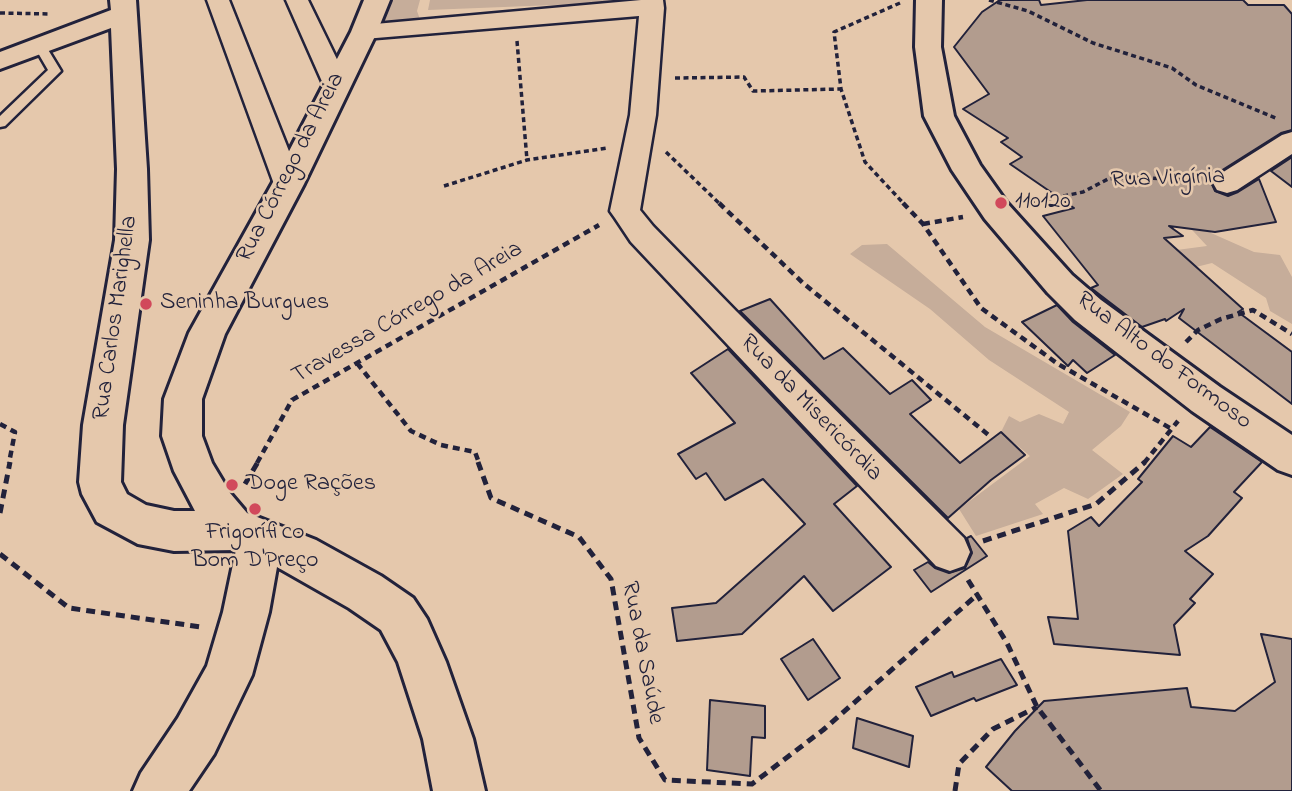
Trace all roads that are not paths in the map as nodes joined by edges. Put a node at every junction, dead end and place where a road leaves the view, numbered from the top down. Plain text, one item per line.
1 (218, 0) edge
2 (297, 0) edge
3 (377, 0) edge
4 (929, 0) edge
5 (652, 4) edge
6 (123, 7) edge
7 (364, 32) junction
8 (40, 46) junction
9 (0, 61) edge
10 (337, 86) junction
11 (0, 123) edge
12 (1286, 131) edge
13 (1227, 183) road end
14 (288, 184) junction
15 (1292, 457) edge
16 (239, 530) junction
17 (950, 552) road end
18 (159, 791) edge
19 (459, 791) edge

1 - 14 street
2 - 10 street
3 - 7 street, Rua Córrego da Areia
4 - 15 street, Rua Alto do Formoso
5 - 7 street
5 - 17 street, Rua da Misericórdia
6 - 8 street
6 - 16 street, Rua Carlos Marighella
7 - 10 street, Rua Córrego da Areia
8 - 9 street
8 - 11 lane
10 - 14 street, Rua Córrego da Areia
12 - 13 street, Rua Virgínia
14 - 16 street, Rua Córrego da Areia
16 - 18 street
16 - 19 street

